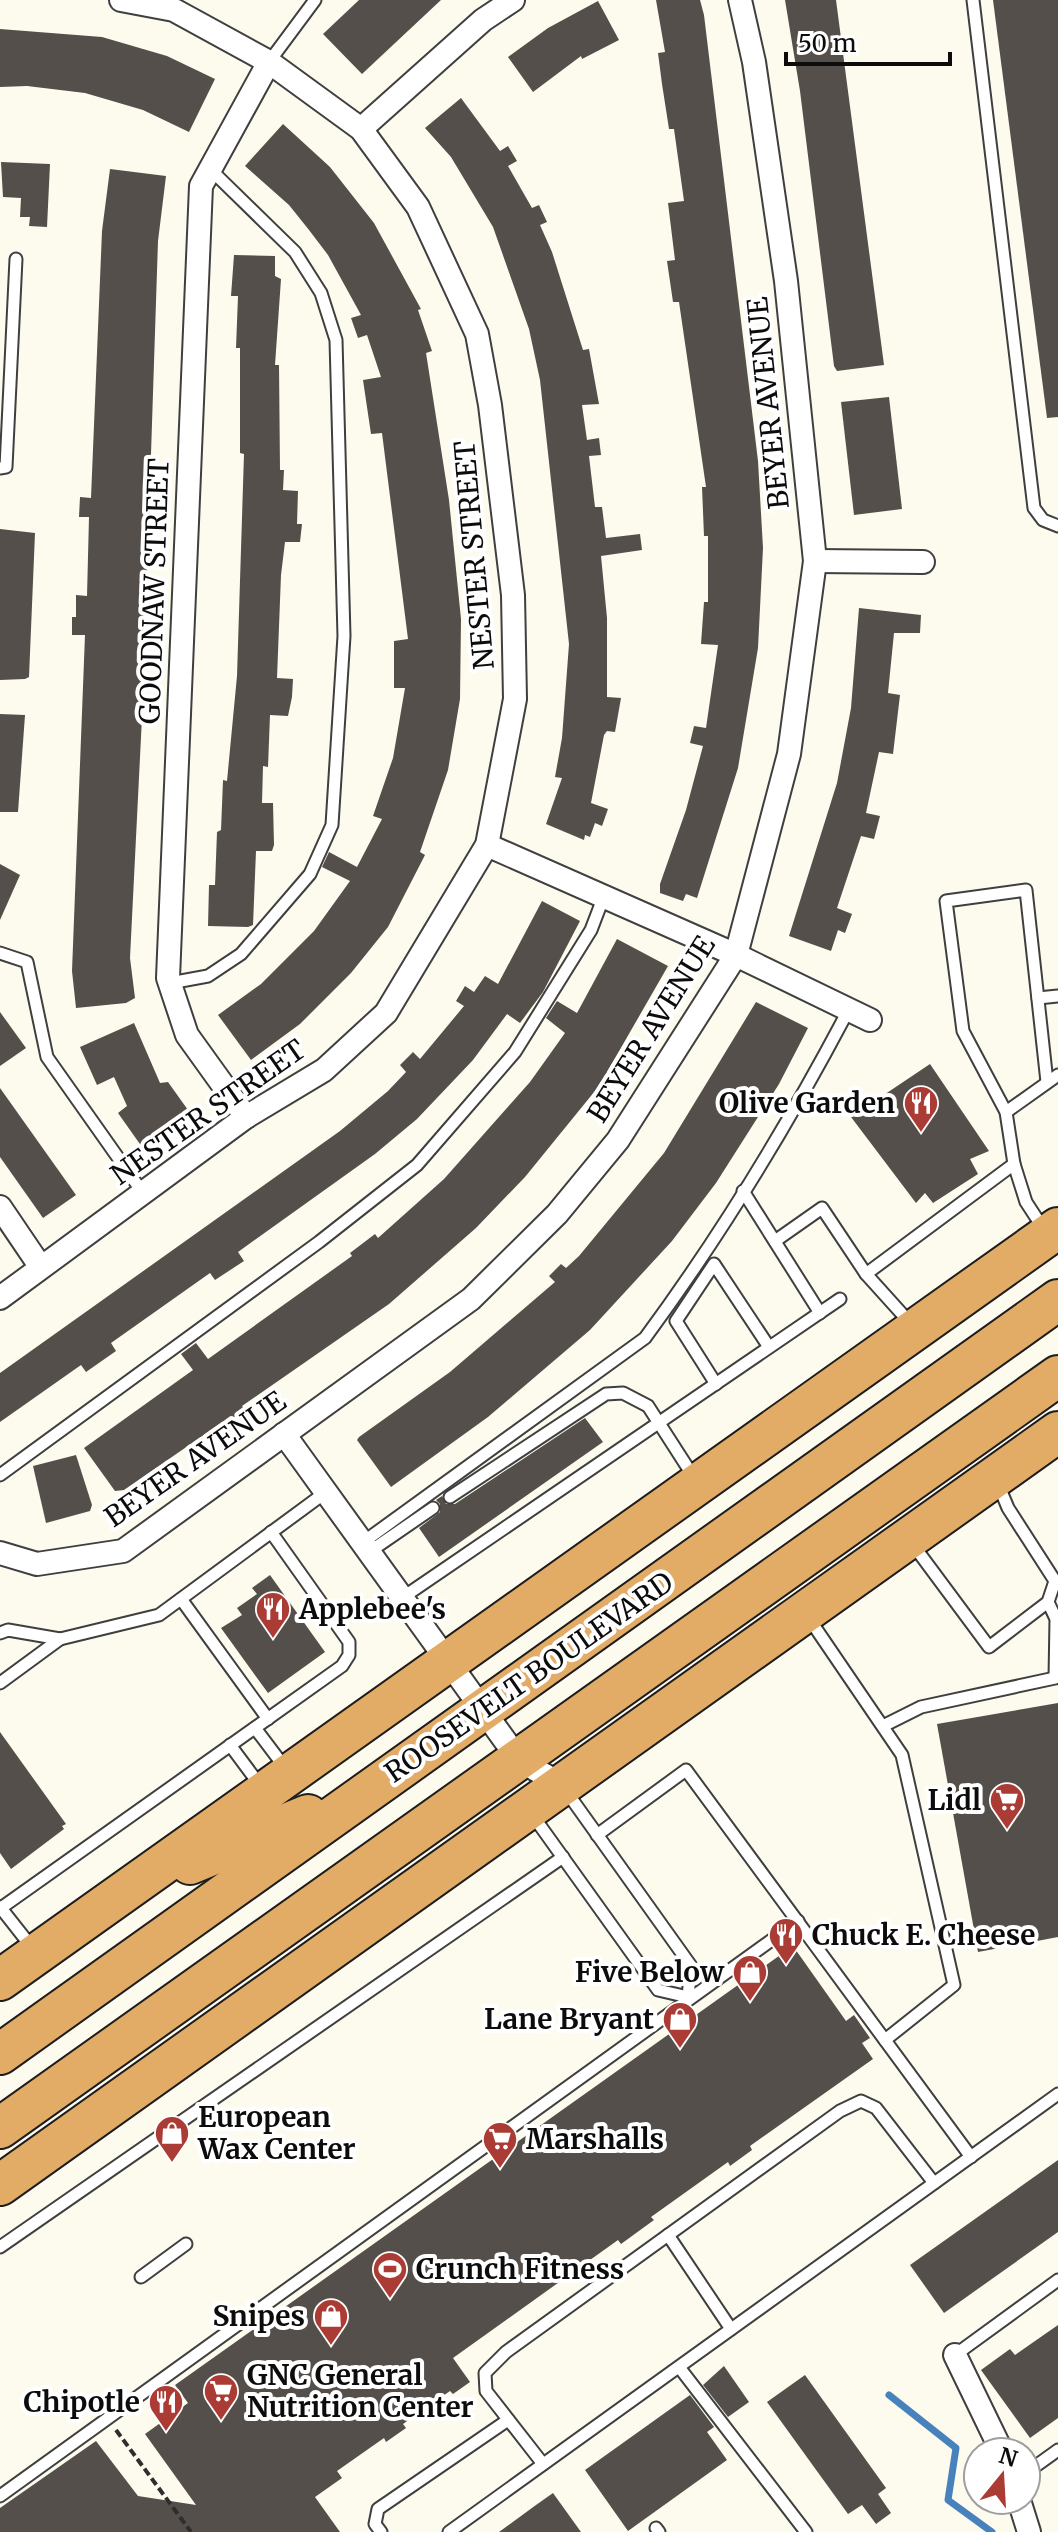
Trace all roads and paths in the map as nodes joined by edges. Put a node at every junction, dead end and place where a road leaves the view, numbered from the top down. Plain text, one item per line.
1 (121, 0) edge
2 (315, 0) edge
3 (513, 0) edge
4 (740, 0) edge
5 (973, 0) edge
6 (176, 5) edge
7 (269, 62) junction
8 (361, 129) junction
9 (210, 169) junction
10 (16, 259) dead end
11 (0, 468) edge
12 (1058, 526) edge
13 (815, 561) junction
14 (923, 562) dead end
15 (487, 845) junction
16 (604, 896) junction
17 (0, 953) edge
18 (736, 955) junction
19 (170, 983) junction
20 (1058, 996) edge
21 (1038, 998) junction
22 (849, 1009) junction
23 (870, 1020) dead end
24 (1053, 1079) edge
25 (1006, 1112) junction
26 (246, 1117) junction
27 (1014, 1164) junction
28 (743, 1191) junction
29 (143, 1193) junction
30 (0, 1207) edge
31 (1053, 1232) edge
32 (775, 1241) junction
33 (40, 1266) junction
34 (866, 1274) junction
35 (0, 1298) edge
36 (840, 1299) dead end
37 (1058, 1300) edge
38 (820, 1313) junction
39 (915, 1329) junction
40 (769, 1347) junction
41 (1058, 1376) edge
42 (716, 1384) junction
43 (657, 1424) junction
44 (1058, 1432) edge
45 (284, 1434) junction
46 (0, 1475) edge
47 (995, 1477) junction
48 (698, 1483) junction
49 (326, 1492) junction
50 (450, 1497) dead end
51 (433, 1508) dead end
52 (271, 1532) junction
53 (908, 1539) junction
54 (366, 1547) junction
55 (0, 1553) edge
56 (402, 1598) junction
57 (181, 1599) junction
58 (1048, 1602) junction
59 (805, 1612) junction
60 (0, 1633) edge
61 (60, 1639) junction
62 (448, 1661) junction
63 (0, 1683) edge
64 (482, 1709) junction
65 (268, 1719) junction
66 (883, 1726) junction
67 (255, 1728) junction
68 (230, 1745) junction
69 (519, 1760) junction
70 (277, 1782) junction
71 (562, 1785) junction
72 (371, 1789) junction
73 (529, 1809) junction
74 (597, 1835) junction
75 (563, 1857) junction
76 (127, 1890) junction
77 (0, 1908) edge
78 (798, 1921) junction
79 (36, 1954) junction
80 (322, 1956) junction
81 (0, 1980) edge
82 (688, 1997) junction
83 (125, 2039) junction
84 (885, 2040) junction
85 (0, 2054) edge
86 (1058, 2094) edge
87 (0, 2128) edge
88 (971, 2157) junction
89 (934, 2183) junction
90 (0, 2185) edge
91 (668, 2235) junction
92 (186, 2244) dead end
93 (0, 2247) edge
94 (141, 2277) dead end
95 (1058, 2280) edge
96 (731, 2329) junction
97 (955, 2355) joint
98 (679, 2367) junction
99 (108, 2418) junction
100 (508, 2420) junction
101 (994, 2436) edge
102 (543, 2464) junction
103 (0, 2496) edge
104 (797, 2521) junction
105 (191, 2532) edge
106 (381, 2532) edge
107 (449, 2532) edge
108 (786, 2532) edge
109 (806, 2532) edge

1 - 6 street, NESTER STREET
2 - 7 lane
3 - 8 street
4 - 13 street, BEYER AVENUE
5 - 12 lane
6 - 7 street, NESTER STREET
7 - 8 street, NESTER STREET
7 - 9 street, GOODNAW STREET
8 - 15 street, NESTER STREET
9 - 19 street, GOODNAW STREET
9 - 19 lane
10 - 11 lane
13 - 14 street
13 - 18 street, BEYER AVENUE
15 - 16 street
15 - 26 street, NESTER STREET
16 - 18 street
16 - 46 lane
17 - 29 lane
18 - 22 street
18 - 45 street, BEYER AVENUE
19 - 26 street, GOODNAW STREET
20 - 21 lane
21 - 24 lane
21 - 25 lane
22 - 23 street
22 - 28 lane
24 - 25 lane
25 - 27 lane
26 - 29 street, NESTER STREET
27 - 31 lane
27 - 34 lane
28 - 32 lane
28 - 54 lane
29 - 33 street, NESTER STREET
30 - 33 street
31 - 39 highway, ROOSEVELT BOULEVARD
32 - 34 lane
32 - 38 lane
33 - 35 street, NESTER STREET
34 - 39 lane
36 - 38 lane
37 - 64 highway, ROOSEVELT BOULEVARD
38 - 40 lane
39 - 48 highway, ROOSEVELT BOULEVARD
40 - 42 lane
40 - 42 lane
41 - 69 highway
42 - 43 lane
43 - 48 lane
43 - 50 lane
43 - 56 lane
44 - 47 highway
45 - 49 street
45 - 55 street, BEYER AVENUE
47 - 53 highway
47 - 58 lane
48 - 62 highway, ROOSEVELT BOULEVARD
49 - 52 lane
49 - 54 street
51 - 54 lane
52 - 57 lane
52 - 65 lane
53 - 58 lane
53 - 59 highway
54 - 56 street
56 - 62 street
57 - 61 lane
57 - 65 lane
58 - 66 lane
59 - 66 lane
59 - 71 highway
60 - 61 lane
61 - 63 lane
62 - 64 street
62 - 70 highway, ROOSEVELT BOULEVARD
64 - 69 street
64 - 72 highway, ROOSEVELT BOULEVARD
65 - 67 lane
66 - 84 lane
67 - 68 lane
67 - 70 lane
68 - 70 lane
68 - 77 lane
69 - 71 street
69 - 73 street
69 - 83 highway
70 - 76 highway, ROOSEVELT BOULEVARD
71 - 73 highway
71 - 74 lane
72 - 76 highway
72 - 85 highway, ROOSEVELT BOULEVARD
73 - 75 lane
73 - 80 highway
74 - 78 lane
74 - 82 lane
75 - 82 lane
75 - 93 lane
76 - 79 highway, ROOSEVELT BOULEVARD
77 - 79 lane
78 - 82 lane
78 - 84 lane
79 - 81 highway, ROOSEVELT BOULEVARD
80 - 83 highway
80 - 90 highway
82 - 99 lane
83 - 87 highway
84 - 88 lane
86 - 88 lane
88 - 89 lane
89 - 91 lane
89 - 96 lane
91 - 96 lane
91 - 100 lane
92 - 94 lane
95 - 97 lane
96 - 98 lane
97 - 101 street
98 - 102 lane
98 - 104 lane
99 - 103 lane
99 - 105 path
100 - 102 lane
100 - 106 lane
102 - 107 lane
104 - 108 lane
104 - 109 lane

